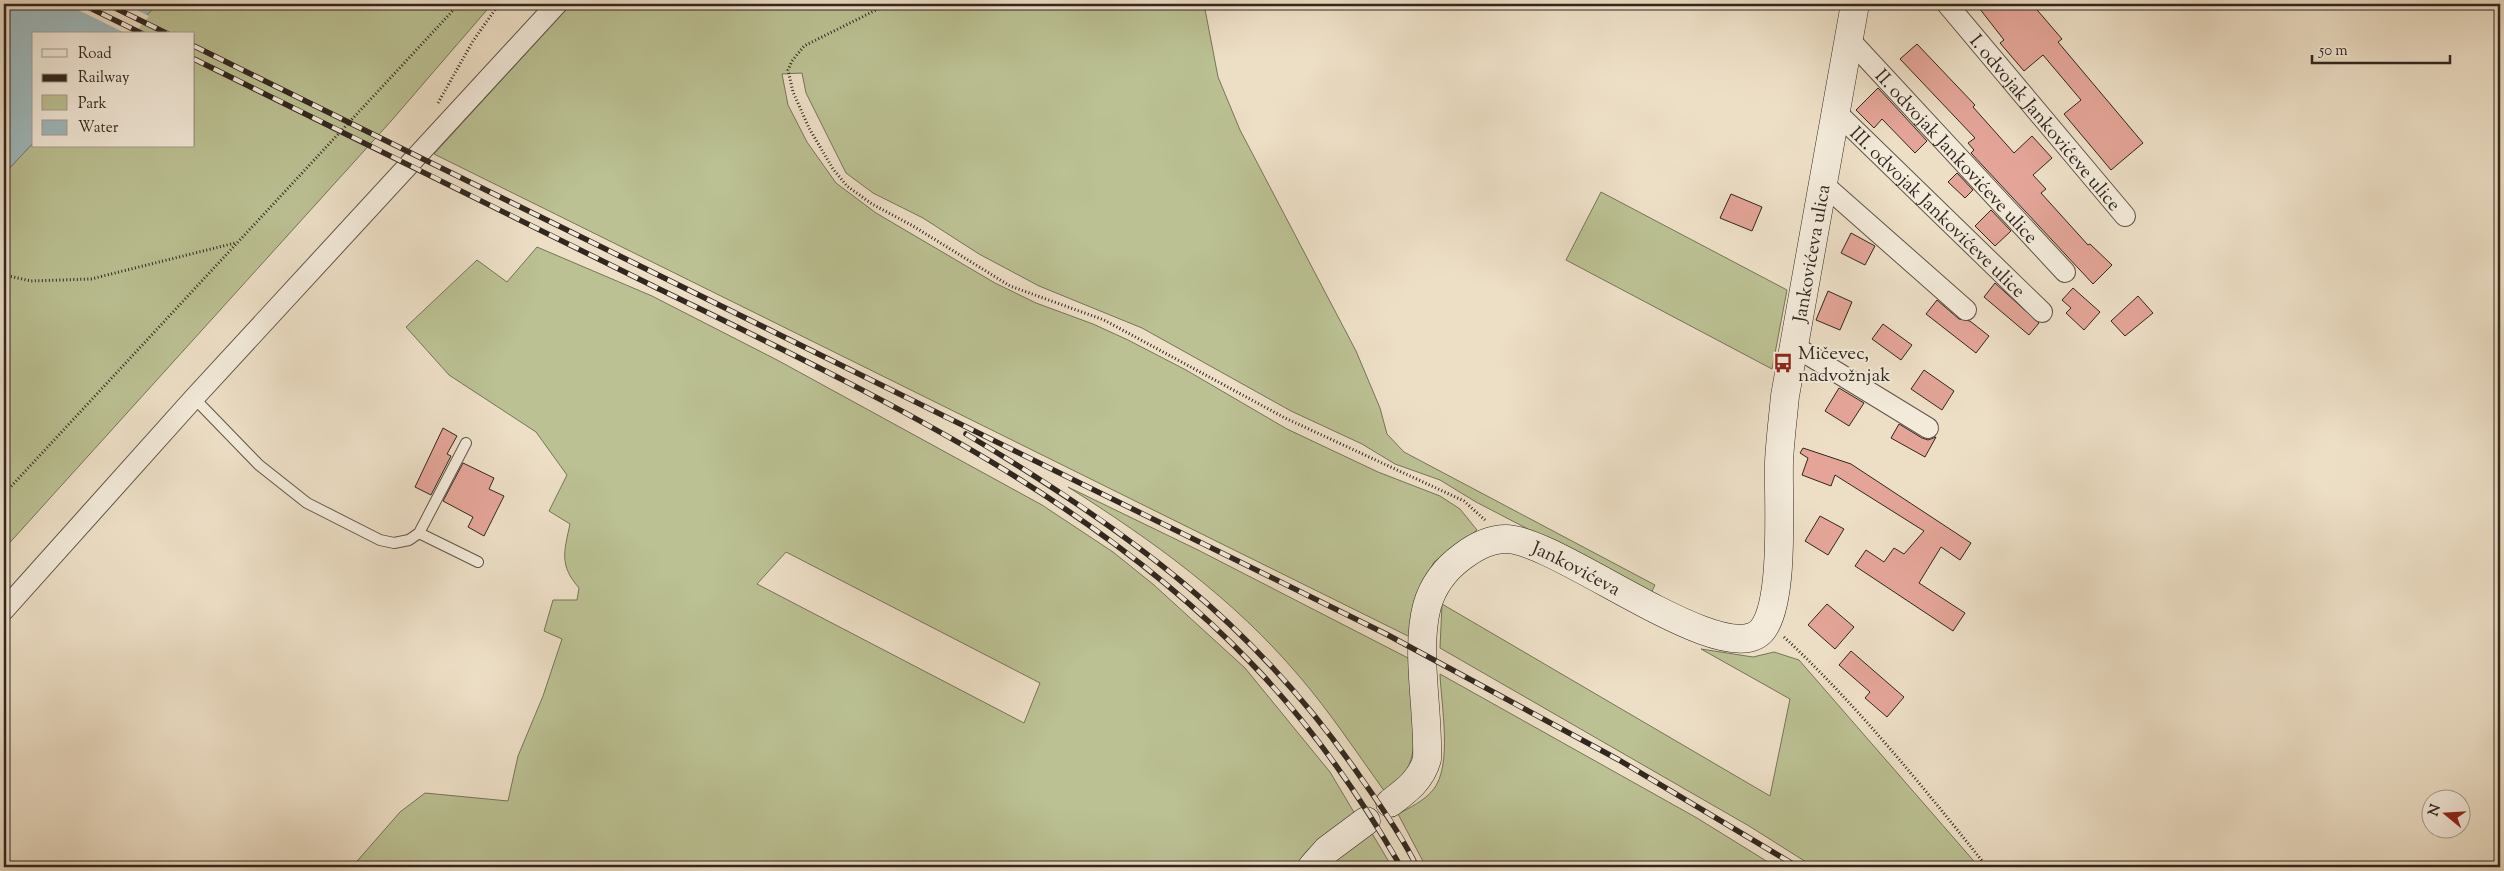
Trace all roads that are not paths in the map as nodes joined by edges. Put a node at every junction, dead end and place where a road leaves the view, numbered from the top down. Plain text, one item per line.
1 (558, 4) edge
2 (1855, 4) edge
3 (1947, 4) edge
4 (1849, 39) junction
5 (1834, 111) junction
6 (1822, 183) junction
7 (2126, 216) dead end
8 (2065, 272) dead end
9 (1966, 310) dead end
10 (2042, 312) dead end
11 (1794, 346) junction
12 (194, 398) junction
13 (1928, 428) dead end
14 (466, 443) dead end
15 (419, 533) junction
16 (478, 562) dead end
17 (4, 610) edge
18 (1767, 621) joint
19 (1390, 803) dead end
20 (1366, 821) dead end
21 (1312, 867) edge

1 - 12 street
2 - 4 main road, Jankovićeva ulica
3 - 7 street, I. odvojak Jankovićeve ulice
4 - 5 main road, Jankovićeva ulica
4 - 8 street, II. odvojak Jankovićeve ulice
5 - 6 main road, Jankovićeva ulica
5 - 10 street, III. odvojak Jankovićeve ulice
6 - 9 street
6 - 11 main road, Jankovićeva ulica
11 - 13 street
11 - 18 main road, Jankovićeva ulica
12 - 15 lane
12 - 17 street
14 - 15 lane
15 - 16 lane
18 - 19 main road, Jankovićeva
20 - 21 main road

